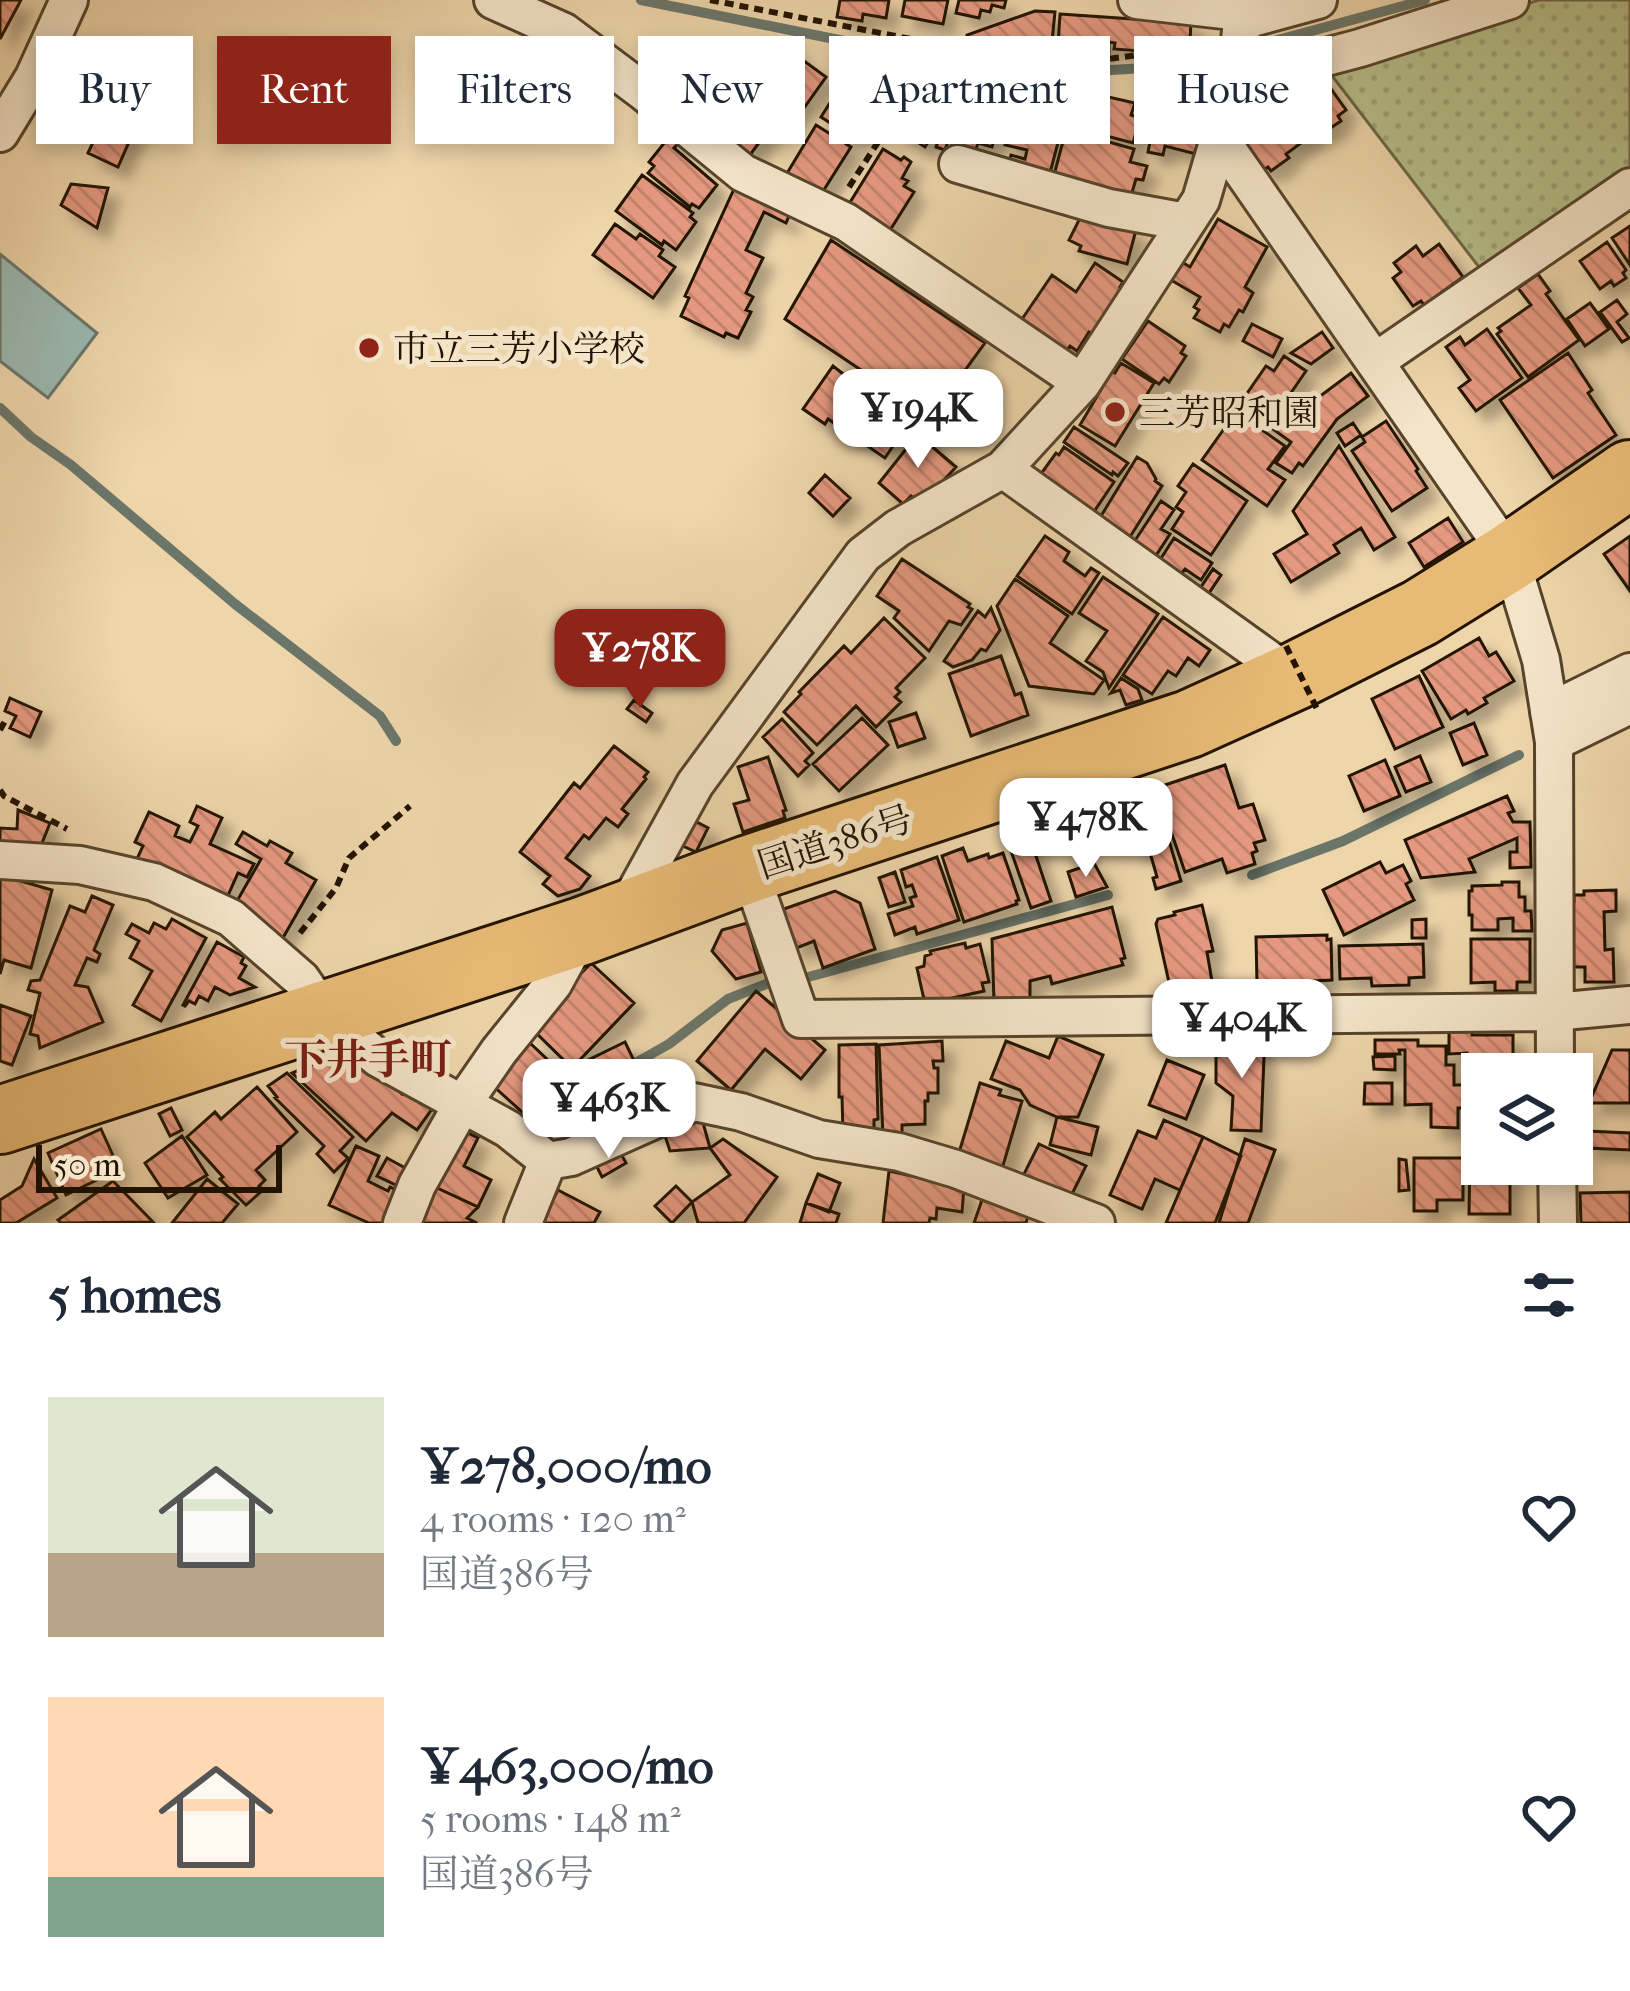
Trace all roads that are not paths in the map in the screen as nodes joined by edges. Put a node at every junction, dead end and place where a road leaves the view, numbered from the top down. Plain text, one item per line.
1 (69, 0) edge
2 (493, 0) edge
3 (1137, 0) edge
4 (1318, 0) edge
5 (1510, 0) edge
6 (1242, 11) edge
7 (1332, 55) edge
8 (0, 133) edge
9 (1218, 144) edge
10 (1223, 144) edge
11 (958, 164) dead end
12 (1630, 187) edge
13 (1186, 222) junction
14 (1376, 362) junction
15 (1082, 383) junction
16 (1003, 469) junction
17 (1630, 474) edge
18 (1510, 557) junction
19 (1630, 672) edge
20 (1299, 678) junction
21 (1630, 705) edge
22 (1552, 727) junction
23 (0, 860) edge
24 (749, 869) junction
25 (603, 922) junction
26 (1630, 1005) edge
27 (1554, 1012) junction
28 (326, 1016) junction
29 (1555, 1053) edge
30 (463, 1103) junction
31 (0, 1120) edge
32 (548, 1160) junction
33 (1557, 1185) edge
34 (402, 1223) edge
35 (523, 1223) edge
36 (1096, 1223) edge
37 (1558, 1223) edge

1 - 8 street
2 - 15 street
3 - 6 street
4 - 6 street
5 - 7 street
9 - 13 street
10 - 14 street
11 - 13 street
12 - 14 street
13 - 15 street
14 - 18 street
15 - 16 street
16 - 20 street
16 - 25 street
17 - 18 highway, 国道386号
18 - 20 highway, 国道386号
18 - 22 street
19 - 22 street
20 - 24 highway, 国道386号
21 - 22 street
22 - 27 street
23 - 28 street
24 - 25 highway, 国道386号
24 - 27 street
25 - 28 highway, 国道386号
25 - 30 street
26 - 27 street
27 - 29 street
28 - 30 street
28 - 31 highway, 国道386号
30 - 32 street
30 - 34 street
32 - 35 street
32 - 36 street
33 - 37 street

